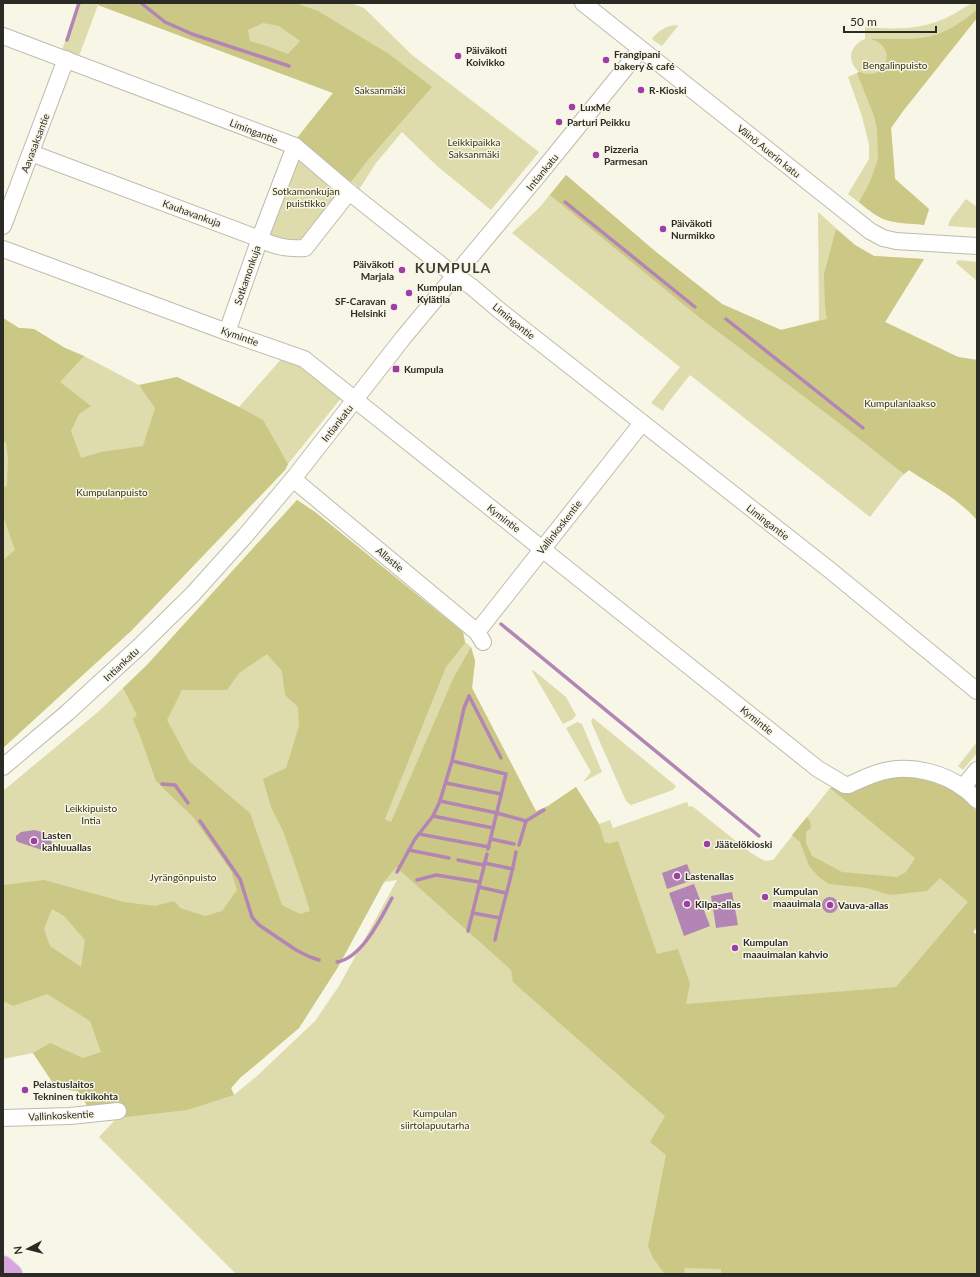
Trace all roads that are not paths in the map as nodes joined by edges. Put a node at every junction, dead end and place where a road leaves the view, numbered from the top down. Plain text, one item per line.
1 (583, 3) edge
2 (3, 36) edge
3 (640, 50) junction
4 (66, 59) junction
5 (295, 146) junction
6 (31, 154) junction
7 (349, 192) junction
8 (3, 226) edge
9 (260, 239) junction
10 (977, 246) edge
11 (3, 249) edge
12 (455, 275) junction
13 (228, 332) junction
14 (355, 399) junction
15 (642, 423) junction
16 (293, 479) junction
17 (543, 548) junction
18 (480, 637) joint
19 (977, 691) edge
20 (3, 767) edge
21 (977, 770) edge
22 (963, 787) junction
23 (977, 800) edge
24 (118, 1111) dead end
25 (3, 1118) edge
26 (3, 1266) edge
27 (12, 1274) edge

1 - 3 street, Väinö Auerin katu
2 - 4 street, Limingantie
3 - 10 street, Väinö Auerin katu
3 - 12 street, Intiankatu
4 - 5 street, Limingantie
4 - 6 street, Aavasaksantie
5 - 7 street, Limingantie
5 - 9 street
6 - 8 street, Aavasaksantie
6 - 9 street, Kauhavankuja
7 - 9 street, Sotkamonkuja
7 - 12 street, Limingantie
9 - 13 street, Sotkamonkuja
11 - 13 street, Kymintie
12 - 14 street, Intiankatu
12 - 15 street, Limingantie
13 - 14 street, Kymintie
14 - 16 street, Intiankatu
14 - 17 street, Kymintie
15 - 17 street, Vallinkoskentie
15 - 19 street, Limingantie
16 - 18 street, Allastie
16 - 20 street, Intiankatu
17 - 18 street, Vallinkoskentie
17 - 22 street, Kymintie
21 - 22 street
22 - 23 street, Kymintie
24 - 25 street, Vallinkoskentie
26 - 27 main road

